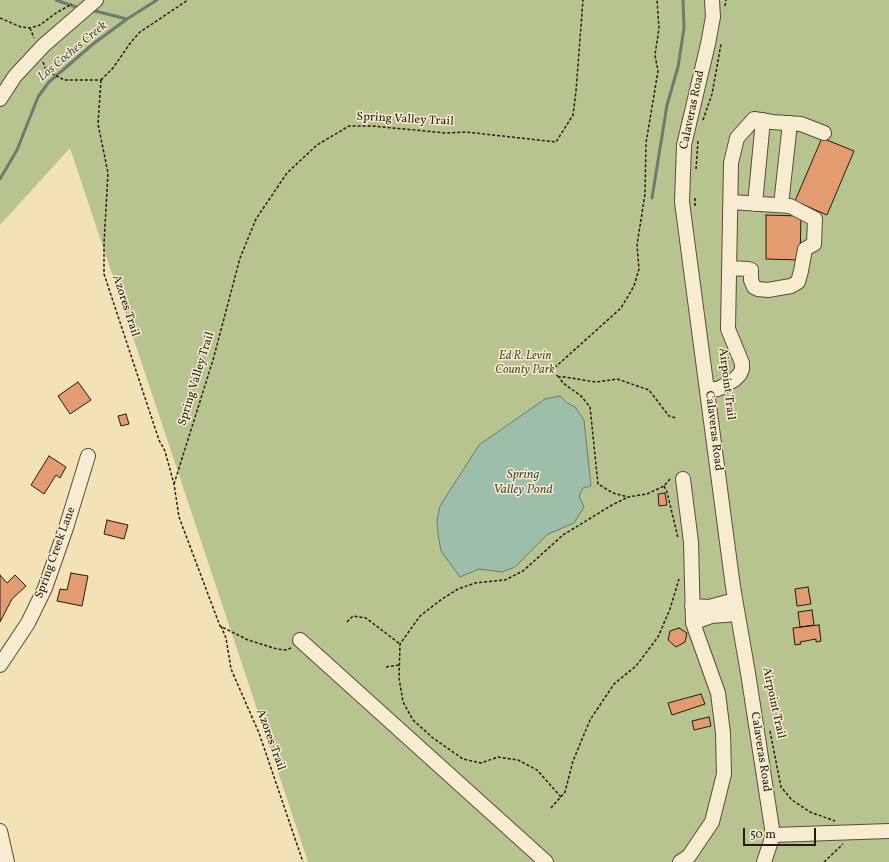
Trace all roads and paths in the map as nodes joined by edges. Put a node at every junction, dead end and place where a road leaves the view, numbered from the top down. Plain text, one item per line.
1 (96, 0) edge
2 (188, 0) edge
3 (583, 0) edge
4 (658, 0) edge
5 (712, 0) edge
6 (726, 0) edge
7 (74, 3) dead end
8 (725, 7) dead end
9 (0, 18) edge
10 (30, 28) junction
11 (721, 41) dead end
12 (39, 51) junction
13 (101, 80) junction
14 (0, 99) edge
15 (703, 120) dead end
16 (762, 120) junction
17 (790, 123) junction
18 (824, 133) dead end
19 (698, 141) dead end
20 (696, 170) dead end
21 (694, 191) dead end
22 (731, 202) junction
23 (755, 204) junction
24 (781, 205) junction
25 (696, 214) dead end
26 (730, 268) junction
27 (559, 378) junction
28 (708, 389) junction
29 (676, 418) dead end
30 (88, 456) dead end
31 (680, 478) joint
32 (174, 484) junction
33 (664, 486) junction
34 (628, 496) junction
35 (679, 544) dead end
36 (680, 573) dead end
37 (735, 600) junction
38 (692, 606) junction
39 (737, 614) junction
40 (346, 622) dead end
41 (693, 623) junction
42 (220, 626) junction
43 (300, 640) joint
44 (400, 644) junction
45 (0, 665) edge
46 (399, 665) junction
47 (386, 667) dead end
48 (769, 725) dead end
49 (561, 797) junction
50 (551, 808) dead end
51 (889, 831) edge
52 (842, 832) junction
53 (773, 835) junction
54 (1, 838) edge
55 (7, 862) edge
56 (303, 862) edge
57 (546, 862) edge
58 (680, 862) edge
59 (764, 862) edge
60 (824, 862) edge

1 - 12 street
2 - 13 path
3 - 32 path, Spring Valley Trail
4 - 27 path
5 - 28 street, Calaveras Road
6 - 8 path
7 - 10 path
9 - 10 path
10 - 12 path
11 - 15 path
12 - 13 path
12 - 14 street
13 - 32 path, Azores Trail
16 - 17 street
16 - 22 street
16 - 23 street
17 - 18 street
17 - 24 street
19 - 20 path
21 - 25 path
22 - 23 street
22 - 26 street
23 - 24 street
24 - 26 street
26 - 28 street
27 - 29 path
27 - 34 path
28 - 37 street, Calaveras Road
30 - 45 street, Spring Creek Lane
31 - 33 path
31 - 38 street
32 - 42 path, Azores Trail
33 - 34 path
33 - 35 path
34 - 44 path
36 - 49 path
37 - 38 street
37 - 39 street, Calaveras Road
38 - 41 street
39 - 41 street
39 - 53 street, Calaveras Road
40 - 44 path
41 - 58 street
42 - 43 path
42 - 56 path, Azores Trail
43 - 57 street
44 - 46 path
46 - 47 path
46 - 49 path
48 - 52 path, Airpoint Trail
49 - 50 path
51 - 52 street
52 - 53 street
52 - 60 path
53 - 59 street, Calaveras Road
54 - 55 street

